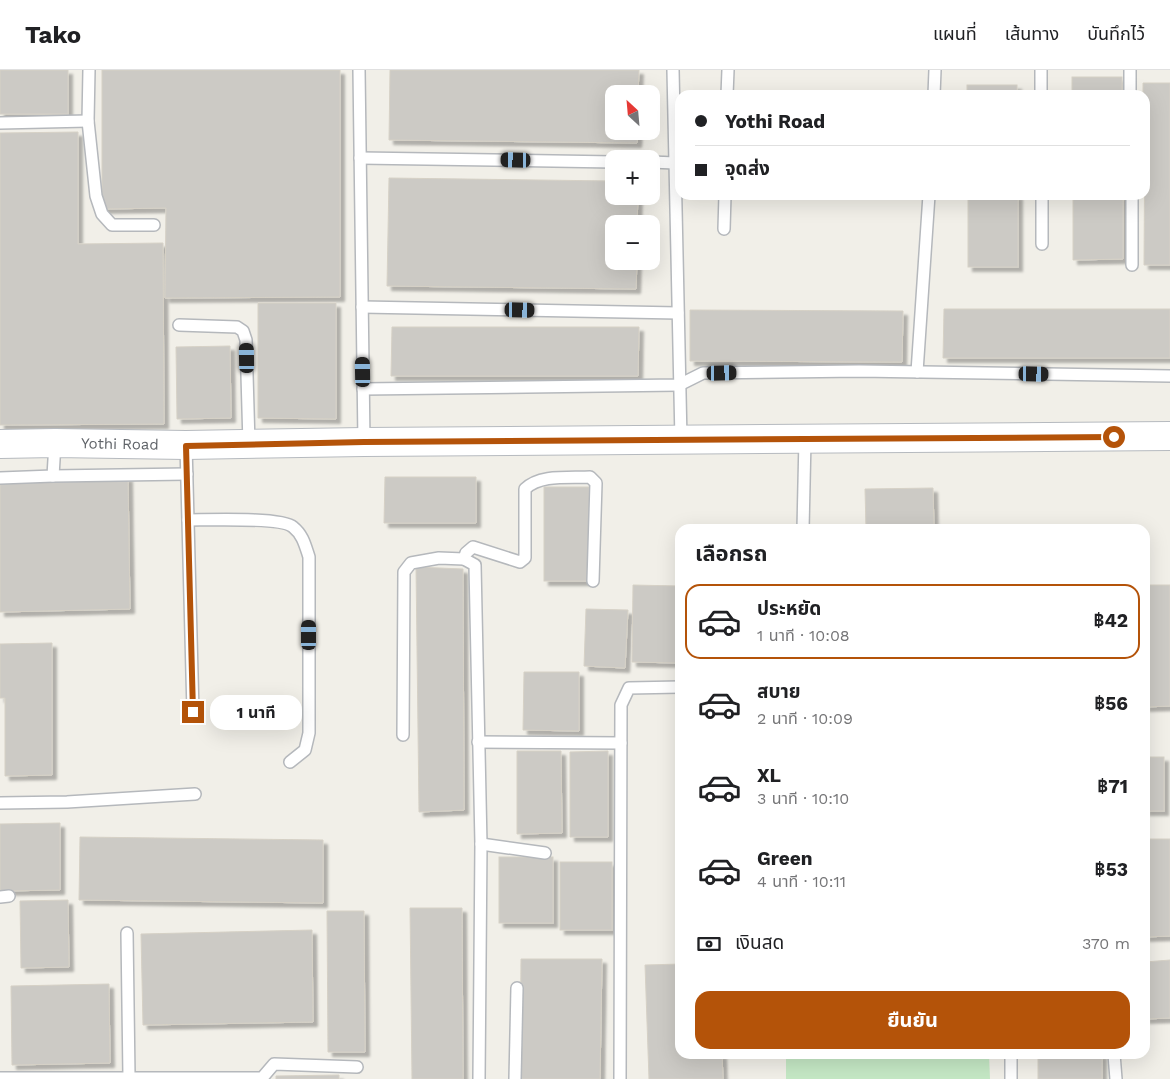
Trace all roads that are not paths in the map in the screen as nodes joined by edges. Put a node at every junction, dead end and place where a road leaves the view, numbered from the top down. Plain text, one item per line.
1 (89, 70) edge
2 (359, 70) edge
3 (673, 70) edge
4 (728, 70) edge
5 (935, 70) edge
6 (1041, 70) edge
7 (1130, 70) edge
8 (727, 90) edge
9 (934, 90) edge
10 (1042, 90) edge
11 (1130, 90) edge
12 (88, 121) junction
13 (0, 123) edge
14 (360, 158) junction
15 (605, 162) edge
16 (660, 162) edge
17 (674, 162) junction
18 (675, 200) edge
19 (675, 200) edge
20 (725, 200) edge
21 (929, 200) edge
22 (1042, 200) edge
23 (1132, 200) edge
24 (154, 225) dead end
25 (724, 229) dead end
26 (1042, 244) dead end
27 (1132, 265) dead end
28 (362, 308) junction
29 (678, 313) junction
30 (179, 325) dead end
31 (917, 372) junction
32 (1170, 376) edge
33 (679, 385) junction
34 (363, 389) junction
35 (1170, 436) edge
36 (805, 439) junction
37 (681, 440) junction
38 (364, 442) junction
39 (55, 443) junction
40 (0, 444) edge
41 (249, 444) junction
42 (186, 446) junction
43 (187, 474) junction
44 (53, 476) junction
45 (0, 478) edge
46 (188, 520) junction
47 (803, 524) edge
48 (464, 559) junction
49 (592, 581) dead end
50 (675, 687) edge
51 (193, 712) dead end
52 (403, 734) dead end
53 (478, 742) junction
54 (621, 743) junction
55 (290, 762) dead end
56 (195, 794) dead end
57 (0, 803) edge
58 (481, 844) junction
59 (545, 853) dead end
60 (127, 932) dead end
61 (517, 988) dead end
62 (1011, 1059) edge
63 (1114, 1059) edge
64 (357, 1067) dead end
65 (129, 1076) junction
66 (0, 1078) edge
67 (262, 1078) edge
68 (479, 1079) edge
69 (515, 1079) edge
70 (620, 1079) edge
71 (1011, 1079) edge
72 (1116, 1079) edge

1 - 12 lane
2 - 14 lane
3 - 17 lane
4 - 8 lane
5 - 9 lane
6 - 10 lane
7 - 11 lane
12 - 13 lane
12 - 24 lane
14 - 15 lane
14 - 28 lane
16 - 17 lane
17 - 19 lane
18 - 29 lane
20 - 25 lane
21 - 31 lane
22 - 26 lane
23 - 27 lane
28 - 29 lane
28 - 34 lane
29 - 33 lane
30 - 41 lane
31 - 32 lane
31 - 33 lane
33 - 34 lane
33 - 37 lane
34 - 38 lane
35 - 36 street, Yothi Road
36 - 37 street, Yothi Road
36 - 47 lane
37 - 38 street, Yothi Road
38 - 41 street, Yothi Road
39 - 40 street, Yothi Road
39 - 42 street, Yothi Road
39 - 44 lane
41 - 42 street, Yothi Road
42 - 43 lane
43 - 44 lane
43 - 46 lane
44 - 45 lane
46 - 51 lane
46 - 55 lane
48 - 49 lane
48 - 52 lane
48 - 53 lane
50 - 54 lane
53 - 54 lane
53 - 58 lane
54 - 70 lane
56 - 57 lane
58 - 59 lane
58 - 68 lane
60 - 65 lane
61 - 69 lane
62 - 71 lane
63 - 72 lane
64 - 67 lane
65 - 66 lane
65 - 67 lane

